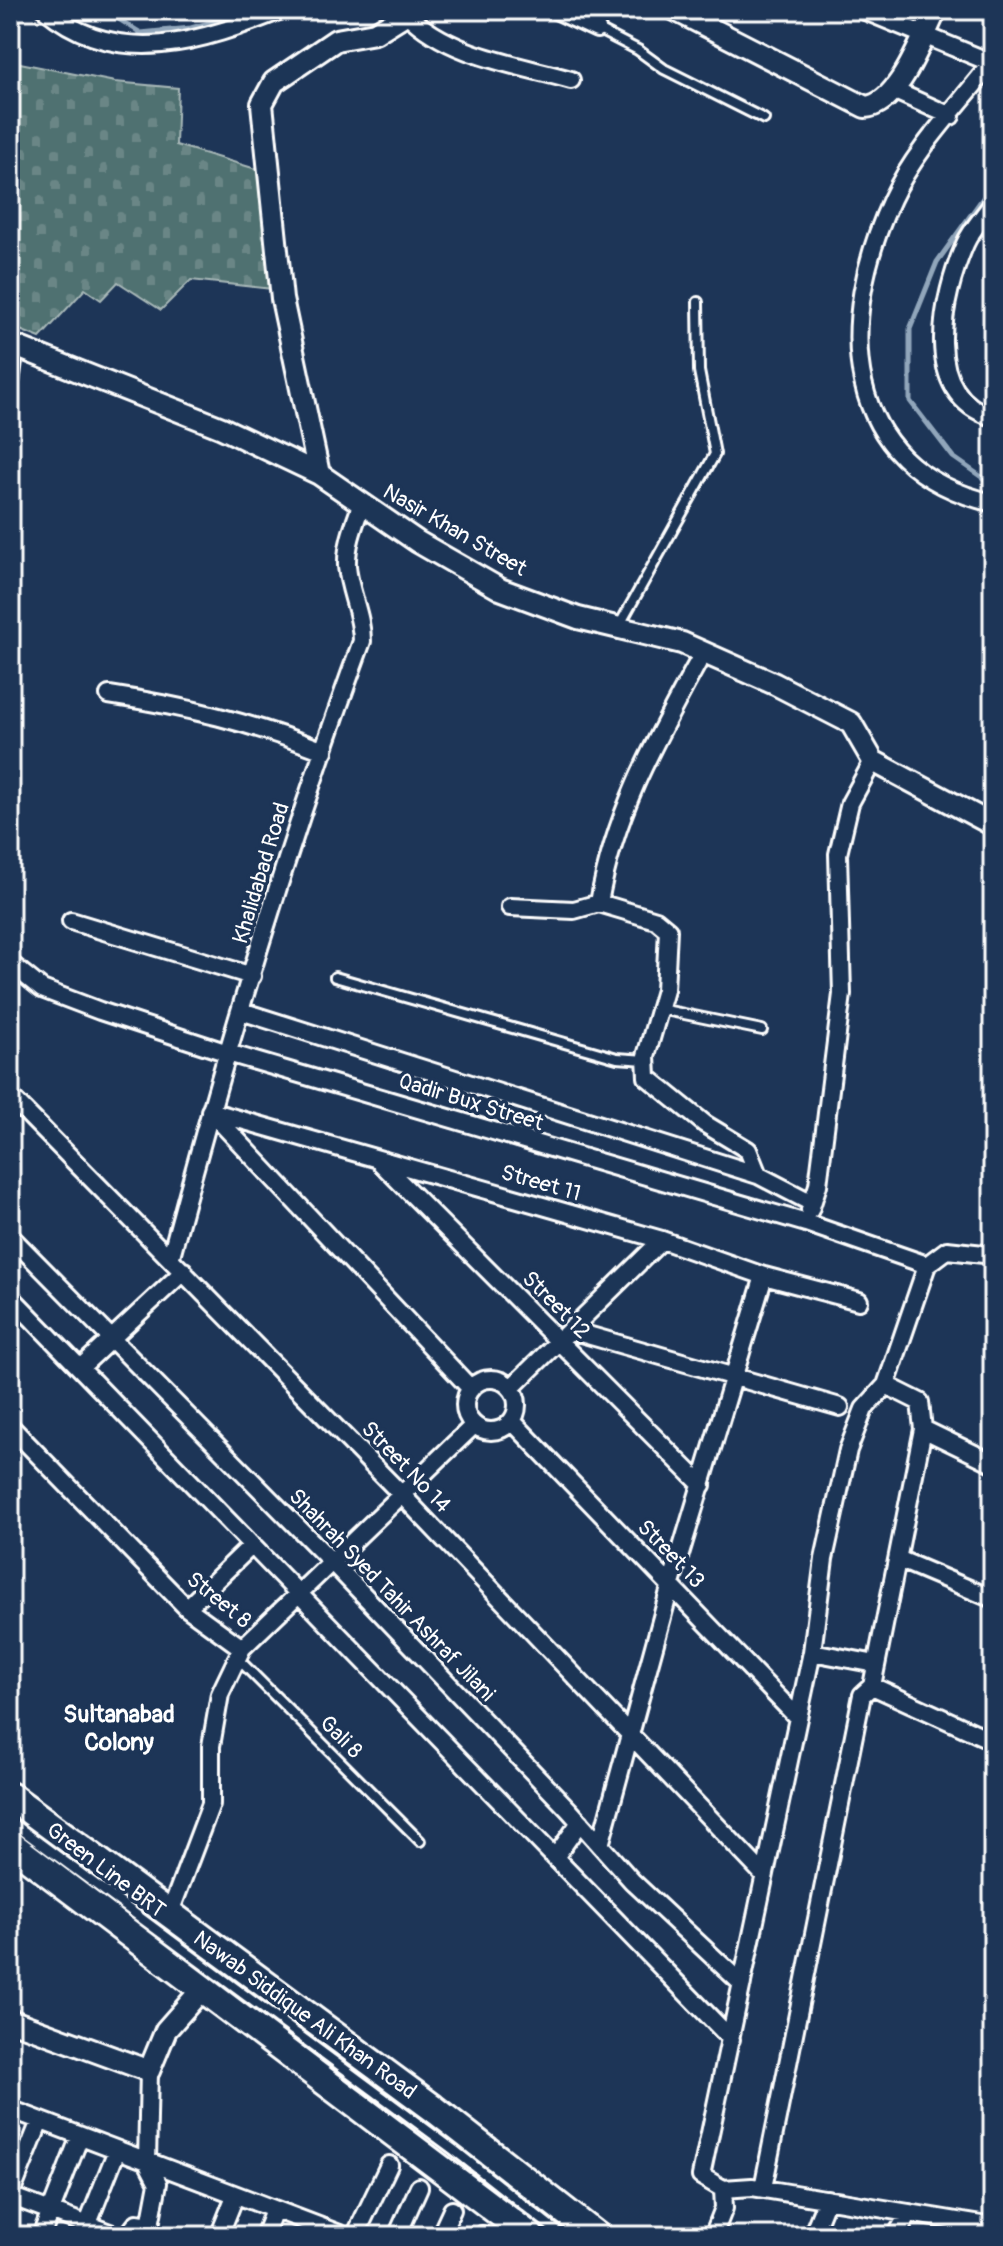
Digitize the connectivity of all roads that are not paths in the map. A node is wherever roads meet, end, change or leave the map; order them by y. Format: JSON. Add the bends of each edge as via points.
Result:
{"nodes":[{"id":1,"x":46,"y":10,"type":"edge"},
{"id":2,"x":281,"y":10,"type":"edge"},
{"id":3,"x":556,"y":10,"type":"edge"},
{"id":4,"x":675,"y":10,"type":"edge"},
{"id":5,"x":863,"y":10,"type":"edge"},
{"id":6,"x":936,"y":10,"type":"edge"},
{"id":7,"x":409,"y":12,"type":"edge"},
{"id":8,"x":597,"y":29,"type":"joint"},
{"id":9,"x":923,"y":36,"type":"junction"},
{"id":10,"x":992,"y":62,"type":"edge"},
{"id":11,"x":571,"y":80,"type":"dead end"},
{"id":12,"x":895,"y":91,"type":"junction"},
{"id":13,"x":951,"y":116,"type":"junction"},
{"id":14,"x":764,"y":119,"type":"dead end"},
{"id":15,"x":993,"y":203,"type":"edge"},
{"id":16,"x":698,"y":302,"type":"dead end"},
{"id":17,"x":13,"y":345,"type":"edge"},
{"id":18,"x":10,"y":383,"type":"edge"},
{"id":19,"x":993,"y":417,"type":"edge"},
{"id":20,"x":319,"y":474,"type":"junction"},
{"id":21,"x":362,"y":503,"type":"junction"},
{"id":22,"x":993,"y":503,"type":"edge"},
{"id":23,"x":618,"y":628,"type":"junction"},
{"id":24,"x":703,"y":653,"type":"junction"},
{"id":25,"x":109,"y":695,"type":"dead end"},
{"id":26,"x":324,"y":751,"type":"junction"},
{"id":27,"x":873,"y":761,"type":"junction"},
{"id":28,"x":993,"y":825,"type":"edge"},
{"id":29,"x":599,"y":903,"type":"junction"},
{"id":30,"x":510,"y":907,"type":"dead end"},
{"id":31,"x":71,"y":921,"type":"dead end"},
{"id":32,"x":10,"y":963,"type":"edge"},
{"id":33,"x":252,"y":976,"type":"junction"},
{"id":34,"x":335,"y":977,"type":"dead end"},
{"id":35,"x":659,"y":1008,"type":"junction"},
{"id":36,"x":241,"y":1011,"type":"junction"},
{"id":37,"x":762,"y":1030,"type":"dead end"},
{"id":38,"x":228,"y":1053,"type":"junction"},
{"id":39,"x":647,"y":1060,"type":"junction"},
{"id":40,"x":10,"y":1096,"type":"edge"},
{"id":41,"x":210,"y":1111,"type":"junction"},
{"id":42,"x":377,"y":1159,"type":"junction"},
{"id":43,"x":758,"y":1175,"type":"junction"},
{"id":44,"x":812,"y":1203,"type":"junction"},
{"id":45,"x":806,"y":1223,"type":"junction"},
{"id":46,"x":10,"y":1236,"type":"edge"},
{"id":47,"x":662,"y":1240,"type":"junction"},
{"id":48,"x":993,"y":1255,"type":"edge"},
{"id":49,"x":171,"y":1256,"type":"junction"},
{"id":50,"x":927,"y":1265,"type":"junction"},
{"id":51,"x":184,"y":1271,"type":"junction"},
{"id":52,"x":764,"y":1276,"type":"junction"},
{"id":53,"x":10,"y":1296,"type":"edge"},
{"id":54,"x":859,"y":1301,"type":"dead end"},
{"id":55,"x":565,"y":1335,"type":"junction"},
{"id":56,"x":111,"y":1340,"type":"junction"},
{"id":57,"x":80,"y":1368,"type":"junction"},
{"id":58,"x":734,"y":1377,"type":"junction"},
{"id":59,"x":886,"y":1385,"type":"junction"},
{"id":60,"x":511,"y":1388,"type":"junction"},
{"id":61,"x":471,"y":1389,"type":"junction"},
{"id":62,"x":840,"y":1407,"type":"dead end"},
{"id":63,"x":512,"y":1421,"type":"junction"},
{"id":64,"x":474,"y":1425,"type":"junction"},
{"id":65,"x":10,"y":1426,"type":"edge"},
{"id":66,"x":923,"y":1429,"type":"junction"},
{"id":67,"x":993,"y":1463,"type":"edge"},
{"id":68,"x":702,"y":1485,"type":"junction"},
{"id":69,"x":402,"y":1495,"type":"junction"},
{"id":70,"x":251,"y":1546,"type":"junction"},
{"id":71,"x":898,"y":1559,"type":"junction"},
{"id":72,"x":333,"y":1563,"type":"junction"},
{"id":73,"x":671,"y":1584,"type":"junction"},
{"id":74,"x":299,"y":1592,"type":"junction"},
{"id":75,"x":993,"y":1599,"type":"edge"},
{"id":76,"x":187,"y":1608,"type":"junction"},
{"id":77,"x":812,"y":1652,"type":"junction"},
{"id":78,"x":240,"y":1653,"type":"junction"},
{"id":79,"x":876,"y":1664,"type":"junction"},
{"id":80,"x":872,"y":1686,"type":"junction"},
{"id":81,"x":798,"y":1718,"type":"junction"},
{"id":82,"x":629,"y":1730,"type":"junction"},
{"id":83,"x":993,"y":1741,"type":"edge"},
{"id":84,"x":10,"y":1796,"type":"edge"},
{"id":85,"x":10,"y":1821,"type":"edge"},
{"id":86,"x":580,"y":1822,"type":"junction"},
{"id":87,"x":420,"y":1841,"type":"dead end"},
{"id":88,"x":10,"y":1844,"type":"edge"},
{"id":89,"x":600,"y":1845,"type":"junction"},
{"id":90,"x":556,"y":1856,"type":"junction"},
{"id":91,"x":764,"y":1875,"type":"junction"},
{"id":92,"x":169,"y":1915,"type":"junction"},
{"id":93,"x":742,"y":1984,"type":"junction"},
{"id":94,"x":203,"y":1988,"type":"junction"},
{"id":95,"x":10,"y":2020,"type":"edge"},
{"id":96,"x":731,"y":2039,"type":"junction"},
{"id":97,"x":149,"y":2071,"type":"junction"},
{"id":98,"x":10,"y":2109,"type":"edge"},
{"id":99,"x":40,"y":2121,"type":"junction"},
{"id":100,"x":80,"y":2136,"type":"junction"},
{"id":101,"x":117,"y":2150,"type":"junction"},
{"id":102,"x":147,"y":2162,"type":"junction"},
{"id":103,"x":389,"y":2165,"type":"dead end"},
{"id":104,"x":419,"y":2187,"type":"dead end"},
{"id":105,"x":763,"y":2188,"type":"junction"},
{"id":106,"x":723,"y":2189,"type":"junction"},
{"id":107,"x":10,"y":2196,"type":"edge"},
{"id":108,"x":235,"y":2196,"type":"junction"},
{"id":109,"x":827,"y":2199,"type":"junction"},
{"id":110,"x":274,"y":2210,"type":"junction"},
{"id":111,"x":452,"y":2210,"type":"dead end"},
{"id":112,"x":51,"y":2211,"type":"junction"},
{"id":113,"x":909,"y":2213,"type":"junction"},
{"id":114,"x":993,"y":2227,"type":"edge"},
{"id":115,"x":85,"y":2230,"type":"edge"},
{"id":116,"x":149,"y":2230,"type":"edge"},
{"id":117,"x":310,"y":2230,"type":"edge"},
{"id":118,"x":41,"y":2236,"type":"edge"},
{"id":119,"x":118,"y":2236,"type":"edge"},
{"id":120,"x":127,"y":2236,"type":"edge"},
{"id":121,"x":219,"y":2236,"type":"edge"},
{"id":122,"x":264,"y":2236,"type":"edge"},
{"id":123,"x":345,"y":2236,"type":"edge"},
{"id":124,"x":355,"y":2236,"type":"edge"},
{"id":125,"x":397,"y":2236,"type":"edge"},
{"id":126,"x":440,"y":2236,"type":"edge"},
{"id":127,"x":530,"y":2236,"type":"edge"},
{"id":128,"x":563,"y":2236,"type":"edge"},
{"id":129,"x":597,"y":2236,"type":"edge"},
{"id":130,"x":713,"y":2236,"type":"edge"},
{"id":131,"x":812,"y":2236,"type":"edge"},
{"id":132,"x":896,"y":2236,"type":"edge"}],
"edges":[{"from":1,"to":2,"type":"street","via":[[76,30],[137,46],[181,44]]},
{"from":3,"to":8,"type":"street"},
{"from":4,"to":12,"type":"street","via":[[865,107],[877,106]]},
{"from":5,"to":9,"type":"street"},
{"from":6,"to":9,"type":"street"},
{"from":7,"to":11,"type":"street","via":[[427,34],[454,46]]},
{"from":7,"to":20,"type":"street","via":[[375,33],[336,40],[274,82],[262,104],[282,299]]},
{"from":8,"to":14,"type":"lane"},
{"from":9,"to":10,"type":"street"},
{"from":9,"to":12,"type":"street"},
{"from":10,"to":13,"type":"street"},
{"from":12,"to":13,"type":"street"},
{"from":13,"to":22,"type":"street","via":[[893,197],[871,250],[857,311],[856,348],[870,407],[890,446],[916,469],[952,489]]},
{"from":15,"to":19,"type":"street","via":[[966,241],[950,283],[943,341],[954,390],[965,405]]},
{"from":16,"to":23,"type":"lane","via":[[699,371],[715,454]]},
{"from":17,"to":18,"type":"street"},
{"from":17,"to":20,"type":"street","name":"Nasir Khan Street","via":[[222,428]]},
{"from":20,"to":21,"type":"street","name":"Nasir Khan Street"},
{"from":21,"to":23,"type":"street","name":"Nasir Khan Street","via":[[500,589]]},
{"from":21,"to":26,"type":"street","name":"Khalidabad Road","via":[[349,539],[347,567],[362,619],[362,641]]},
{"from":23,"to":24,"type":"street","name":"Nasir Khan Street"},
{"from":24,"to":27,"type":"street","name":"Nasir Khan Street","via":[[851,723]]},
{"from":24,"to":29,"type":"street","via":[[636,778],[608,852]]},
{"from":25,"to":26,"type":"street","via":[[252,723]]},
{"from":26,"to":33,"type":"street","name":"Khalidabad Road"},
{"from":27,"to":28,"type":"street"},
{"from":27,"to":44,"type":"street","via":[[850,803],[838,854],[842,994]]},
{"from":29,"to":30,"type":"street","via":[[574,910]]},
{"from":29,"to":35,"type":"street","via":[[656,920],[668,930]]},
{"from":31,"to":33,"type":"street"},
{"from":32,"to":38,"type":"street","name":"Qadir Bux Street","via":[[42,989]]},
{"from":33,"to":36,"type":"street","name":"Khalidabad Road"},
{"from":34,"to":39,"type":"lane","via":[[617,1058]]},
{"from":35,"to":37,"type":"lane"},
{"from":35,"to":39,"type":"street"},
{"from":36,"to":38,"type":"street","name":"Khalidabad Road"},
{"from":36,"to":43,"type":"street"},
{"from":38,"to":41,"type":"street","name":"Khalidabad Road"},
{"from":38,"to":45,"type":"street","name":"Qadir Bux Street"},
{"from":39,"to":43,"type":"street","via":[[647,1077],[705,1124],[748,1150]]},
{"from":40,"to":49,"type":"street","name":"Street No 14"},
{"from":41,"to":42,"type":"street","name":"Street 11"},
{"from":41,"to":49,"type":"street","name":"Khalidabad Road"},
{"from":41,"to":61,"type":"street"},
{"from":42,"to":47,"type":"street","name":"Street 11"},
{"from":42,"to":55,"type":"street","name":"Street 12"},
{"from":43,"to":44,"type":"street"},
{"from":44,"to":45,"type":"street"},
{"from":45,"to":50,"type":"street","name":"Qadir Bux Street"},
{"from":46,"to":56,"type":"street","name":"Shahrah Syed Tahir Ashraf Jilani"},
{"from":47,"to":52,"type":"street","name":"Street 11"},
{"from":47,"to":55,"type":"street"},
{"from":48,"to":50,"type":"street","via":[[947,1250]]},
{"from":49,"to":51,"type":"street","name":"Street No 14"},
{"from":50,"to":59,"type":"street"},
{"from":51,"to":56,"type":"street"},
{"from":51,"to":69,"type":"street","name":"Street No 14"},
{"from":52,"to":54,"type":"street","name":"Street 11"},
{"from":52,"to":58,"type":"street"},
{"from":53,"to":57,"type":"street"},
{"from":55,"to":58,"type":"street"},
{"from":55,"to":60,"type":"street"},
{"from":55,"to":68,"type":"street","name":"Street 12"},
{"from":56,"to":57,"type":"street"},
{"from":56,"to":72,"type":"street","name":"Shahrah Syed Tahir Ashraf Jilani"},
{"from":57,"to":70,"type":"street"},
{"from":58,"to":62,"type":"street"},
{"from":58,"to":68,"type":"street"},
{"from":59,"to":66,"type":"street","via":[[920,1402]]},
{"from":59,"to":77,"type":"street","via":[[864,1409],[848,1450],[824,1559]]},
{"from":60,"to":61,"type":"street","via":[[485,1380]]},
{"from":60,"to":63,"type":"street","via":[[517,1401]]},
{"from":61,"to":64,"type":"street","via":[[465,1409]]},
{"from":63,"to":64,"type":"street","via":[[493,1431]]},
{"from":63,"to":73,"type":"street","name":"Street 13"},
{"from":64,"to":69,"type":"street","name":"Street 8"},
{"from":65,"to":76,"type":"street","name":"Street 8"},
{"from":66,"to":67,"type":"street"},
{"from":66,"to":71,"type":"street"},
{"from":68,"to":73,"type":"street"},
{"from":69,"to":72,"type":"street","name":"Street 8"},
{"from":69,"to":82,"type":"street","name":"Street No 14"},
{"from":70,"to":74,"type":"street"},
{"from":70,"to":76,"type":"street"},
{"from":71,"to":75,"type":"street"},
{"from":71,"to":79,"type":"street"},
{"from":72,"to":74,"type":"street","name":"Street 8"},
{"from":72,"to":86,"type":"street","name":"Shahrah Syed Tahir Ashraf Jilani"},
{"from":73,"to":81,"type":"street","name":"Street 13"},
{"from":73,"to":82,"type":"street"},
{"from":74,"to":78,"type":"street","name":"Street 8"},
{"from":74,"to":90,"type":"street"},
{"from":76,"to":78,"type":"street","name":"Street 8"},
{"from":77,"to":79,"type":"street"},
{"from":77,"to":81,"type":"street"},
{"from":78,"to":87,"type":"lane","name":"Gali 8"},
{"from":78,"to":92,"type":"street","via":[[220,1694],[211,1746],[211,1804]]},
{"from":79,"to":80,"type":"street"},
{"from":80,"to":83,"type":"street"},
{"from":80,"to":105,"type":"street","via":[[862,1695]]},
{"from":81,"to":91,"type":"street"},
{"from":82,"to":89,"type":"street"},
{"from":82,"to":91,"type":"street","name":"Street No 14"},
{"from":84,"to":92,"type":"main road","name":"Nawab Siddique Ali Khan Road"},
{"from":85,"to":128,"type":"lane","name":"Green Line BRT"},
{"from":86,"to":89,"type":"street","name":"Shahrah Syed Tahir Ashraf Jilani"},
{"from":86,"to":90,"type":"street"},
{"from":88,"to":94,"type":"main road","name":"Nawab Siddique Ali Khan Road"},
{"from":89,"to":93,"type":"street","name":"Shahrah Syed Tahir Ashraf Jilani"},
{"from":90,"to":96,"type":"street"},
{"from":91,"to":93,"type":"street"},
{"from":92,"to":129,"type":"main road","name":"Nawab Siddique Ali Khan Road"},
{"from":93,"to":96,"type":"street"},
{"from":94,"to":97,"type":"street","via":[[166,2030]]},
{"from":94,"to":127,"type":"main road","name":"Nawab Siddique Ali Khan Road"},
{"from":95,"to":97,"type":"street"},
{"from":96,"to":106,"type":"street","via":[[701,2176]]},
{"from":97,"to":102,"type":"street"},
{"from":98,"to":99,"type":"street"},
{"from":99,"to":100,"type":"street"},
{"from":99,"to":107,"type":"street"},
{"from":100,"to":101,"type":"street"},
{"from":100,"to":112,"type":"street"},
{"from":101,"to":102,"type":"street"},
{"from":101,"to":115,"type":"street"},
{"from":102,"to":108,"type":"street"},
{"from":102,"to":116,"type":"street","via":[[158,2183]]},
{"from":103,"to":124,"type":"street"},
{"from":104,"to":125,"type":"street"},
{"from":105,"to":106,"type":"street"},
{"from":105,"to":109,"type":"street"},
{"from":106,"to":130,"type":"street","via":[[724,2208]]},
{"from":107,"to":112,"type":"street"},
{"from":108,"to":110,"type":"street"},
{"from":108,"to":121,"type":"street"},
{"from":109,"to":113,"type":"street"},
{"from":109,"to":131,"type":"street"},
{"from":110,"to":117,"type":"street"},
{"from":110,"to":122,"type":"street"},
{"from":111,"to":126,"type":"street"},
{"from":112,"to":115,"type":"street"},
{"from":112,"to":118,"type":"street"},
{"from":113,"to":114,"type":"street"},
{"from":113,"to":132,"type":"street"},
{"from":115,"to":119,"type":"street"},
{"from":116,"to":120,"type":"street","via":[[137,2223]]},
{"from":117,"to":123,"type":"street"}]}
